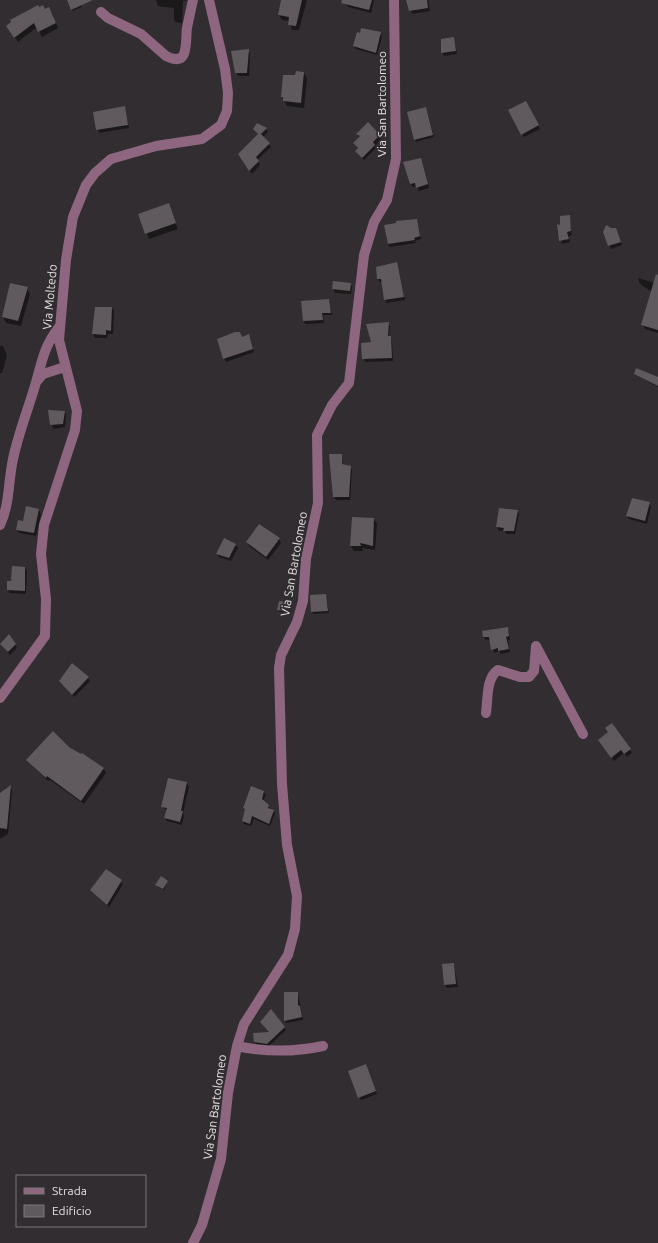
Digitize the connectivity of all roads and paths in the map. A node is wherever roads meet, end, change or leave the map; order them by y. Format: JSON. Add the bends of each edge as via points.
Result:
{"nodes":[{"id":1,"x":193,"y":0,"type":"edge"},
{"id":2,"x":209,"y":0,"type":"edge"},
{"id":3,"x":394,"y":0,"type":"edge"},
{"id":4,"x":101,"y":12,"type":"dead end"},
{"id":5,"x":59,"y":327,"type":"junction"},
{"id":6,"x":65,"y":367,"type":"junction"},
{"id":7,"x":37,"y":381,"type":"junction"},
{"id":8,"x":0,"y":525,"type":"edge"},
{"id":9,"x":0,"y":698,"type":"edge"},
{"id":10,"x":486,"y":713,"type":"dead end"},
{"id":11,"x":583,"y":734,"type":"dead end"},
{"id":12,"x":237,"y":1046,"type":"junction"},
{"id":13,"x":323,"y":1046,"type":"dead end"},
{"id":14,"x":194,"y":1243,"type":"edge"}],
"edges":[{"from":1,"to":4,"type":"street","via":[[187,28],[187,48],[179,58],[166,56],[141,34]]},
{"from":2,"to":5,"type":"street","name":"Via Moltedo","via":[[228,93],[227,111],[221,125],[202,139],[156,146],[111,159],[95,173],[86,185],[73,217]]},
{"from":3,"to":12,"type":"street","name":"Via San Bartolomeo","via":[[396,159],[387,200],[374,222],[364,255],[348,383],[332,405],[317,435],[318,503],[306,559],[303,601],[297,622],[281,655],[279,668],[282,784],[287,845],[297,896],[295,928],[288,955],[244,1024]]},
{"from":5,"to":6,"type":"street","name":"Via Moltedo"},
{"from":5,"to":7,"type":"street","via":[[45,348]]},
{"from":6,"to":7,"type":"street","via":[[43,374]]},
{"from":6,"to":9,"type":"street","name":"Via Moltedo","via":[[77,410],[75,430],[44,525],[41,554],[46,599],[45,636]]},
{"from":7,"to":8,"type":"street","via":[[13,459],[6,512]]},
{"from":10,"to":11,"type":"street","via":[[490,679],[493,674],[498,670],[529,677],[534,671],[536,646]]},
{"from":12,"to":13,"type":"street","via":[[277,1051]]},
{"from":12,"to":14,"type":"street","name":"Via San Bartolomeo","via":[[228,1093],[221,1159]]}]}
